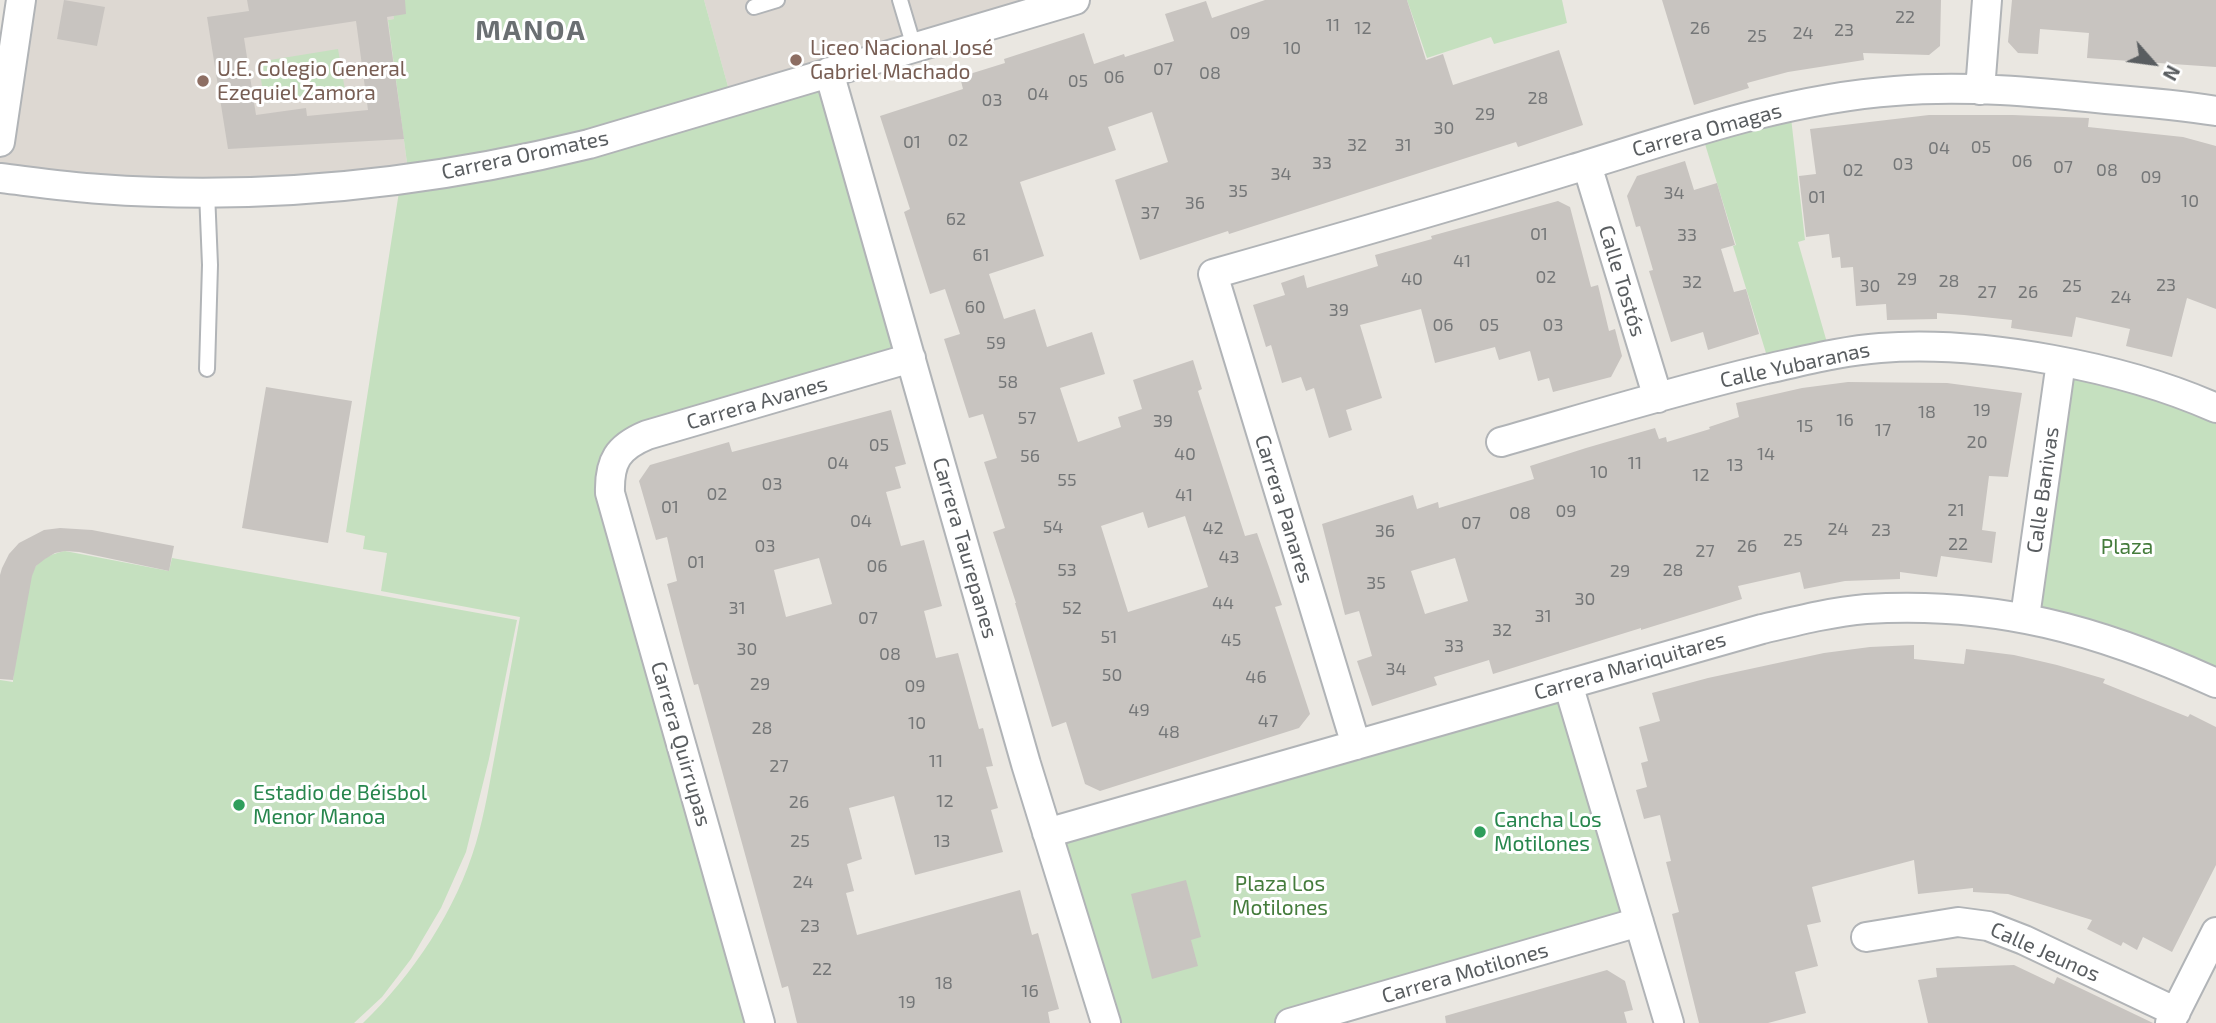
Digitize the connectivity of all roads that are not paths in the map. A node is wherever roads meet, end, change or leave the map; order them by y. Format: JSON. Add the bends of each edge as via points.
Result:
{"nodes":[{"id":1,"x":21,"y":0,"type":"edge"},
{"id":2,"x":776,"y":0,"type":"edge"},
{"id":3,"x":900,"y":0,"type":"edge"},
{"id":4,"x":1075,"y":0,"type":"edge"},
{"id":5,"x":1987,"y":0,"type":"edge"},
{"id":6,"x":754,"y":7,"type":"dead end"},
{"id":7,"x":914,"y":47,"type":"junction"},
{"id":8,"x":829,"y":72,"type":"junction"},
{"id":9,"x":1980,"y":90,"type":"junction"},
{"id":10,"x":2216,"y":111,"type":"edge"},
{"id":11,"x":0,"y":142,"type":"edge"},
{"id":12,"x":1587,"y":165,"type":"junction"},
{"id":13,"x":0,"y":178,"type":"edge"},
{"id":14,"x":207,"y":192,"type":"junction"},
{"id":15,"x":1213,"y":274,"type":"joint"},
{"id":16,"x":911,"y":358,"type":"junction"},
{"id":17,"x":2061,"y":362,"type":"junction"},
{"id":18,"x":207,"y":369,"type":"dead end"},
{"id":19,"x":1658,"y":398,"type":"junction"},
{"id":20,"x":2216,"y":408,"type":"edge"},
{"id":21,"x":1501,"y":442,"type":"dead end"},
{"id":22,"x":612,"y":464,"type":"joint"},
{"id":23,"x":2025,"y":617,"type":"junction"},
{"id":24,"x":2216,"y":683,"type":"edge"},
{"id":25,"x":1568,"y":684,"type":"junction"},
{"id":26,"x":1356,"y":745,"type":"junction"},
{"id":27,"x":1048,"y":833,"type":"junction"},
{"id":28,"x":1639,"y":922,"type":"junction"},
{"id":29,"x":2216,"y":932,"type":"edge"},
{"id":30,"x":1866,"y":937,"type":"dead end"},
{"id":31,"x":2173,"y":1017,"type":"edge"},
{"id":32,"x":1329,"y":1018,"type":"edge"},
{"id":33,"x":760,"y":1023,"type":"edge"},
{"id":34,"x":1106,"y":1023,"type":"edge"},
{"id":35,"x":1290,"y":1023,"type":"edge"},
{"id":36,"x":1669,"y":1023,"type":"edge"}],
"edges":[{"from":1,"to":11,"type":"street"},
{"from":2,"to":6,"type":"lane"},
{"from":3,"to":7,"type":"lane"},
{"from":4,"to":7,"type":"street","name":"Carrera Oromates"},
{"from":5,"to":9,"type":"street"},
{"from":7,"to":8,"type":"street","name":"Carrera Oromates"},
{"from":8,"to":14,"type":"street","name":"Carrera Oromates","via":[[538,157],[360,184]]},
{"from":8,"to":16,"type":"street","name":"Carrera Taurepanes"},
{"from":9,"to":10,"type":"street","name":"Carrera Omagas"},
{"from":9,"to":12,"type":"street","name":"Carrera Omagas","via":[[1895,91],[1772,110]]},
{"from":12,"to":15,"type":"street","name":"Carrera Omagas"},
{"from":12,"to":19,"type":"street","name":"Calle Tostós"},
{"from":13,"to":14,"type":"street","name":"Carrera Oromates","via":[[101,190]]},
{"from":14,"to":18,"type":"lane"},
{"from":15,"to":26,"type":"street","name":"Carrera Panares"},
{"from":16,"to":22,"type":"street","name":"Carrera Avanes","via":[[647,435],[632,441]]},
{"from":16,"to":27,"type":"street","name":"Carrera Taurepanes"},
{"from":17,"to":19,"type":"street","name":"Calle Yubaranas","via":[[1972,349],[1880,348],[1834,354]]},
{"from":17,"to":20,"type":"street","name":"Calle Yubaranas","via":[[2143,382]]},
{"from":17,"to":23,"type":"street","name":"Calle Banivas"},
{"from":19,"to":21,"type":"street","name":"Calle Yubaranas"},
{"from":22,"to":33,"type":"street","name":"Carrera Quirrupas","via":[[610,493]]},
{"from":23,"to":24,"type":"street","name":"Carrera Mariquitares","via":[[2142,652]]},
{"from":23,"to":25,"type":"street","name":"Carrera Mariquitares","via":[[1906,608],[1821,616]]},
{"from":25,"to":26,"type":"street","name":"Carrera Mariquitares"},
{"from":25,"to":28,"type":"street"},
{"from":26,"to":27,"type":"street","name":"Carrera Mariquitares"},
{"from":27,"to":34,"type":"street","name":"Carrera Taurepanes"},
{"from":28,"to":32,"type":"street","name":"Carrera Motilones"},
{"from":28,"to":36,"type":"street"},
{"from":29,"to":31,"type":"street"},
{"from":30,"to":31,"type":"street","name":"Calle Jeunos","via":[[1958,922],[1988,926]]},
{"from":32,"to":35,"type":"street","name":"Carrera Motilones"}]}
